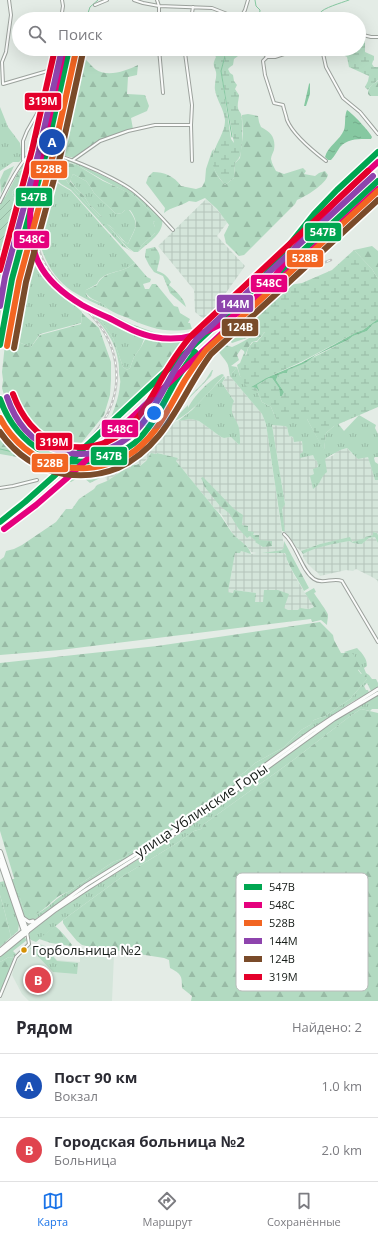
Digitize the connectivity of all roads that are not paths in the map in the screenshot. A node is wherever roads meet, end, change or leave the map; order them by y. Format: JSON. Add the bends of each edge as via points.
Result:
{"nodes":[{"id":1,"x":9,"y":0,"type":"edge"},
{"id":2,"x":62,"y":0,"type":"edge"},
{"id":3,"x":107,"y":0,"type":"edge"},
{"id":4,"x":134,"y":0,"type":"edge"},
{"id":5,"x":157,"y":0,"type":"edge"},
{"id":6,"x":248,"y":0,"type":"edge"},
{"id":7,"x":95,"y":6,"type":"dead end"},
{"id":8,"x":159,"y":6,"type":"junction"},
{"id":9,"x":193,"y":8,"type":"junction"},
{"id":10,"x":62,"y":12,"type":"edge"},
{"id":11,"x":159,"y":12,"type":"edge"},
{"id":12,"x":192,"y":12,"type":"edge"},
{"id":13,"x":222,"y":12,"type":"edge"},
{"id":14,"x":244,"y":12,"type":"edge"},
{"id":15,"x":366,"y":36,"type":"edge"},
{"id":16,"x":378,"y":37,"type":"edge"},
{"id":17,"x":54,"y":56,"type":"edge"},
{"id":18,"x":159,"y":56,"type":"edge"},
{"id":19,"x":185,"y":56,"type":"edge"},
{"id":20,"x":278,"y":56,"type":"edge"},
{"id":21,"x":324,"y":56,"type":"edge"},
{"id":22,"x":267,"y":57,"type":"joint"},
{"id":23,"x":51,"y":70,"type":"junction"},
{"id":24,"x":163,"y":93,"type":"dead end"},
{"id":25,"x":191,"y":125,"type":"junction"},
{"id":26,"x":378,"y":134,"type":"edge"},
{"id":27,"x":23,"y":160,"type":"junction"},
{"id":28,"x":74,"y":160,"type":"junction"},
{"id":29,"x":192,"y":160,"type":"dead end"},
{"id":30,"x":326,"y":161,"type":"dead end"},
{"id":31,"x":0,"y":202,"type":"edge"},
{"id":32,"x":173,"y":230,"type":"dead end"},
{"id":33,"x":37,"y":480,"type":"dead end"},
{"id":34,"x":0,"y":488,"type":"edge"},
{"id":35,"x":284,"y":534,"type":"dead end"},
{"id":36,"x":378,"y":642,"type":"edge"},
{"id":37,"x":378,"y":689,"type":"edge"},
{"id":38,"x":378,"y":693,"type":"edge"},
{"id":39,"x":0,"y":852,"type":"edge"},
{"id":40,"x":0,"y":862,"type":"edge"},
{"id":41,"x":21,"y":917,"type":"junction"},
{"id":42,"x":39,"y":920,"type":"junction"},
{"id":43,"x":26,"y":932,"type":"junction"},
{"id":44,"x":12,"y":940,"type":"junction"},
{"id":45,"x":0,"y":951,"type":"edge"},
{"id":46,"x":0,"y":954,"type":"edge"},
{"id":47,"x":0,"y":996,"type":"edge"}],
"edges":[{"from":1,"to":23,"type":"street","via":[[11,15],[6,52],[2,62],[3,84]]},
{"from":2,"to":10,"type":"street"},
{"from":3,"to":7,"type":"street"},
{"from":4,"to":8,"type":"street"},
{"from":5,"to":8,"type":"street"},
{"from":6,"to":14,"type":"street"},
{"from":8,"to":9,"type":"street"},
{"from":8,"to":11,"type":"street"},
{"from":9,"to":12,"type":"street"},
{"from":9,"to":13,"type":"street","via":[[212,8]]},
{"from":15,"to":16,"type":"street"},
{"from":17,"to":23,"type":"street"},
{"from":18,"to":24,"type":"street"},
{"from":19,"to":25,"type":"street","via":[[192,105]]},
{"from":20,"to":22,"type":"street"},
{"from":21,"to":26,"type":"street","via":[[326,67],[343,98],[360,112]]},
{"from":22,"to":30,"type":"street","via":[[263,61],[265,75],[274,103],[283,105],[294,131]]},
{"from":23,"to":27,"type":"street","via":[[45,100],[23,141]]},
{"from":25,"to":28,"type":"street","via":[[155,125],[128,131],[100,141]]},
{"from":25,"to":29,"type":"street"},
{"from":27,"to":28,"type":"street","via":[[32,153],[40,152]]},
{"from":27,"to":31,"type":"street"},
{"from":28,"to":32,"type":"street","via":[[133,191]]},
{"from":33,"to":34,"type":"street"},
{"from":35,"to":36,"type":"street","via":[[310,576],[323,582],[334,579],[342,581]]},
{"from":37,"to":42,"type":"main road","name":"улица Ублинские Горы","via":[[312,731],[186,823],[86,886]]},
{"from":38,"to":42,"type":"main road","name":"улица Ублинские Горы","via":[[334,719],[188,825]]},
{"from":39,"to":41,"type":"main road"},
{"from":40,"to":41,"type":"main road"},
{"from":41,"to":42,"type":"main road","via":[[29,922]]},
{"from":41,"to":43,"type":"main road"},
{"from":41,"to":44,"type":"main road","via":[[19,933]]},
{"from":42,"to":43,"type":"main road","name":"улица Ублинские Горы"},
{"from":43,"to":44,"type":"main road","name":"улица Ублинские Горы"},
{"from":43,"to":46,"type":"main road","name":"улица Ублинские Горы"},
{"from":43,"to":47,"type":"street","via":[[28,945],[18,954]]},
{"from":44,"to":45,"type":"main road","name":"улица Ублинские Горы"}]}
